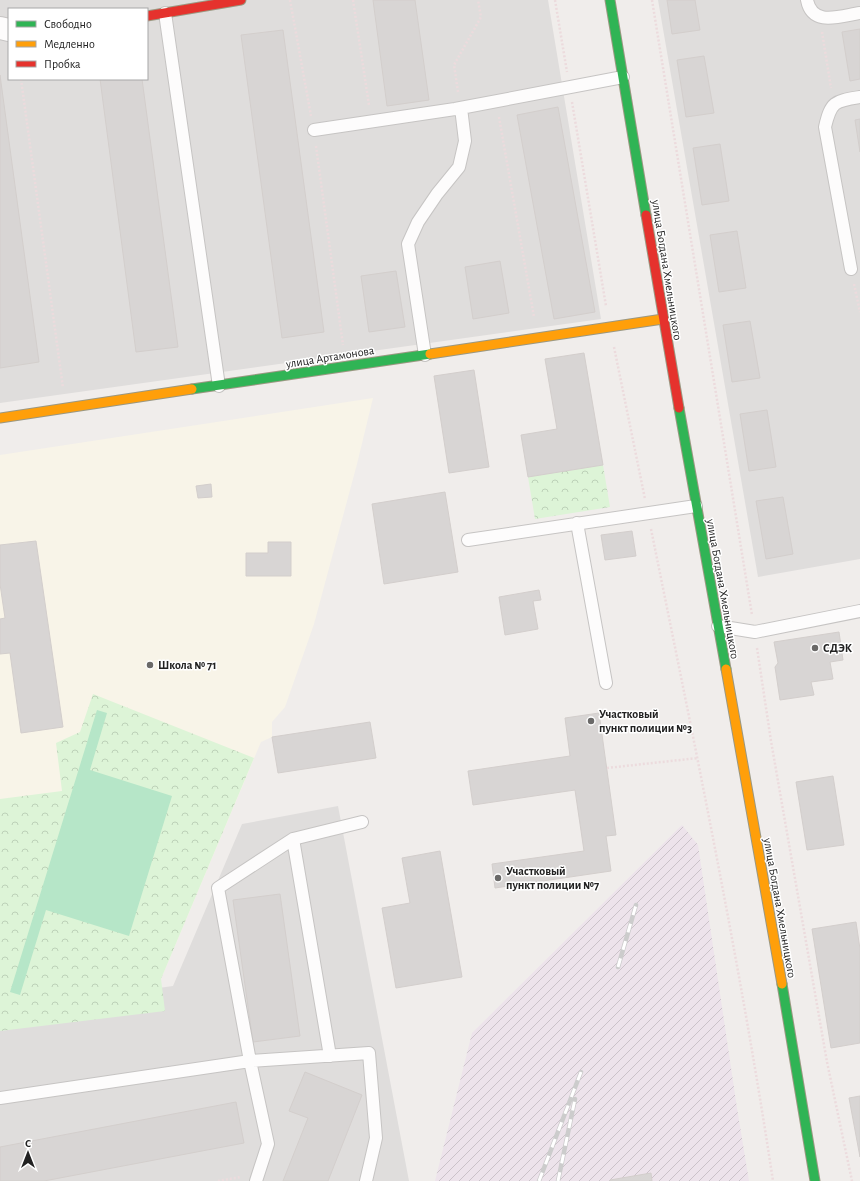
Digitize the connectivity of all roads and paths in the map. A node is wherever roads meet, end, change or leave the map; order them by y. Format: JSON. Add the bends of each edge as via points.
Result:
{"nodes":[{"id":1,"x":241,"y":0,"type":"edge"},
{"id":2,"x":290,"y":0,"type":"edge"},
{"id":3,"x":353,"y":0,"type":"edge"},
{"id":4,"x":478,"y":0,"type":"edge"},
{"id":5,"x":555,"y":0,"type":"edge"},
{"id":6,"x":610,"y":0,"type":"edge"},
{"id":7,"x":652,"y":0,"type":"edge"},
{"id":8,"x":807,"y":0,"type":"edge"},
{"id":9,"x":165,"y":13,"type":"junction"},
{"id":10,"x":860,"y":13,"type":"edge"},
{"id":11,"x":148,"y":16,"type":"edge"},
{"id":12,"x":820,"y":18,"type":"junction"},
{"id":13,"x":623,"y":77,"type":"junction"},
{"id":14,"x":21,"y":80,"type":"edge"},
{"id":15,"x":570,"y":87,"type":"junction"},
{"id":16,"x":860,"y":97,"type":"edge"},
{"id":17,"x":496,"y":101,"type":"junction"},
{"id":18,"x":833,"y":105,"type":"junction"},
{"id":19,"x":461,"y":108,"type":"junction"},
{"id":20,"x":371,"y":122,"type":"junction"},
{"id":21,"x":314,"y":130,"type":"junction"},
{"id":22,"x":851,"y":269,"type":"joint"},
{"id":23,"x":860,"y":312,"type":"edge"},
{"id":24,"x":663,"y":319,"type":"junction"},
{"id":25,"x":610,"y":327,"type":"junction"},
{"id":26,"x":538,"y":339,"type":"junction"},
{"id":27,"x":425,"y":355,"type":"junction"},
{"id":28,"x":346,"y":366,"type":"junction"},
{"id":29,"x":219,"y":386,"type":"junction"},
{"id":30,"x":66,"y":409,"type":"junction"},
{"id":31,"x":0,"y":418,"type":"edge"},
{"id":32,"x":696,"y":506,"type":"junction"},
{"id":33,"x":647,"y":512,"type":"junction"},
{"id":34,"x":577,"y":523,"type":"junction"},
{"id":35,"x":468,"y":540,"type":"dead end"},
{"id":36,"x":860,"y":611,"type":"edge"},
{"id":37,"x":718,"y":626,"type":"junction"},
{"id":38,"x":755,"y":632,"type":"junction"},
{"id":39,"x":606,"y":683,"type":"dead end"},
{"id":40,"x":698,"y":758,"type":"junction"},
{"id":41,"x":607,"y":768,"type":"dead end"},
{"id":42,"x":362,"y":822,"type":"dead end"},
{"id":43,"x":293,"y":840,"type":"junction"},
{"id":44,"x":330,"y":1056,"type":"junction"},
{"id":45,"x":250,"y":1061,"type":"junction"},
{"id":46,"x":0,"y":1098,"type":"edge"},
{"id":47,"x":257,"y":1178,"type":"edge"},
{"id":48,"x":218,"y":1181,"type":"edge"},
{"id":49,"x":366,"y":1181,"type":"edge"},
{"id":50,"x":773,"y":1181,"type":"edge"},
{"id":51,"x":815,"y":1181,"type":"edge"},
{"id":52,"x":852,"y":1181,"type":"edge"}],
"edges":[{"from":1,"to":9,"type":"main road"},
{"from":2,"to":21,"type":"path"},
{"from":3,"to":20,"type":"path"},
{"from":4,"to":19,"type":"path","via":[[481,18],[454,65]]},
{"from":5,"to":15,"type":"path"},
{"from":6,"to":13,"type":"main road","name":"улица Богдана Хмельницкого"},
{"from":7,"to":38,"type":"path"},
{"from":8,"to":12,"type":"lane","via":[[812,14]]},
{"from":9,"to":11,"type":"main road"},
{"from":9,"to":29,"type":"lane"},
{"from":10,"to":12,"type":"lane"},
{"from":12,"to":18,"type":"path"},
{"from":13,"to":15,"type":"lane"},
{"from":13,"to":24,"type":"main road","name":"улица Богдана Хмельницкого"},
{"from":14,"to":30,"type":"path"},
{"from":15,"to":17,"type":"lane"},
{"from":15,"to":25,"type":"path"},
{"from":16,"to":18,"type":"lane","via":[[840,100]]},
{"from":17,"to":19,"type":"lane"},
{"from":17,"to":26,"type":"path"},
{"from":18,"to":22,"type":"lane","via":[[828,114],[826,127]]},
{"from":19,"to":20,"type":"lane"},
{"from":19,"to":27,"type":"lane","via":[[465,140],[459,167],[418,222],[408,244]]},
{"from":20,"to":21,"type":"lane"},
{"from":21,"to":28,"type":"path"},
{"from":22,"to":23,"type":"path"},
{"from":24,"to":25,"type":"main road","name":"улица Артамонова"},
{"from":24,"to":32,"type":"main road","name":"улица Богдана Хмельницкого"},
{"from":25,"to":26,"type":"main road","name":"улица Артамонова"},
{"from":25,"to":33,"type":"path"},
{"from":26,"to":27,"type":"main road","name":"улица Артамонова"},
{"from":27,"to":28,"type":"main road","name":"улица Артамонова"},
{"from":28,"to":29,"type":"main road","name":"улица Артамонова"},
{"from":29,"to":30,"type":"main road","name":"улица Артамонова"},
{"from":30,"to":31,"type":"main road","name":"улица Артамонова"},
{"from":32,"to":33,"type":"lane"},
{"from":32,"to":37,"type":"main road","name":"улица Богдана Хмельницкого"},
{"from":33,"to":34,"type":"lane"},
{"from":33,"to":40,"type":"path"},
{"from":34,"to":35,"type":"lane"},
{"from":34,"to":39,"type":"lane"},
{"from":36,"to":38,"type":"lane"},
{"from":37,"to":38,"type":"lane"},
{"from":37,"to":51,"type":"main road","name":"улица Богдана Хмельницкого"},
{"from":38,"to":52,"type":"path","via":[[771,741],[827,1062]]},
{"from":40,"to":41,"type":"path"},
{"from":40,"to":50,"type":"path","via":[[761,1099]]},
{"from":42,"to":43,"type":"lane"},
{"from":43,"to":44,"type":"lane"},
{"from":43,"to":45,"type":"lane","via":[[218,888]]},
{"from":44,"to":45,"type":"lane"},
{"from":44,"to":49,"type":"lane","via":[[369,1053],[376,1138]]},
{"from":45,"to":46,"type":"lane"},
{"from":45,"to":47,"type":"lane","via":[[268,1144]]},
{"from":47,"to":48,"type":"path"}]}
